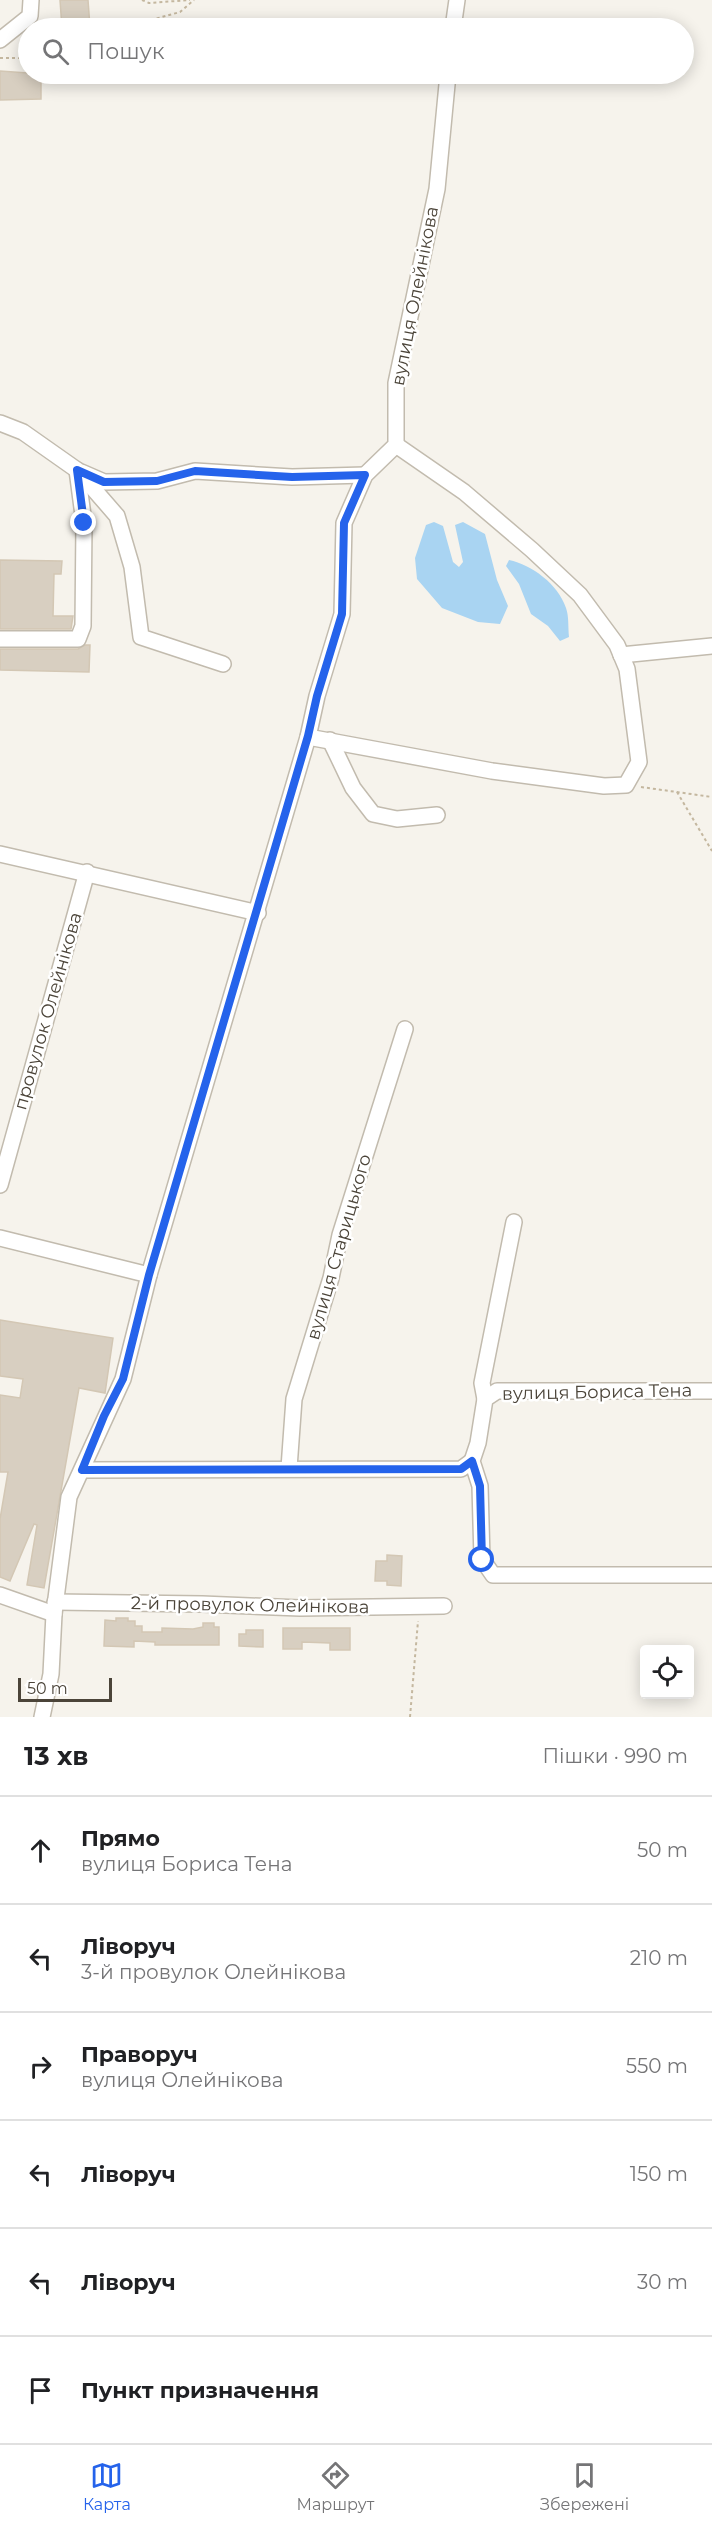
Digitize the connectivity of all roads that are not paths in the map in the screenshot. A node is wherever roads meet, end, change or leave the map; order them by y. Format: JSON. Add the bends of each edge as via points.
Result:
{"nodes":[{"id":1,"x":31,"y":0,"type":"edge"},
{"id":2,"x":457,"y":0,"type":"edge"},
{"id":3,"x":28,"y":18,"type":"edge"},
{"id":4,"x":454,"y":18,"type":"edge"},
{"id":5,"x":18,"y":26,"type":"edge"},
{"id":6,"x":0,"y":40,"type":"edge"},
{"id":7,"x":447,"y":84,"type":"edge"},
{"id":8,"x":0,"y":423,"type":"edge"},
{"id":9,"x":396,"y":445,"type":"junction"},
{"id":10,"x":77,"y":470,"type":"junction"},
{"id":11,"x":365,"y":475,"type":"junction"},
{"id":12,"x":0,"y":639,"type":"edge"},
{"id":13,"x":712,"y":646,"type":"edge"},
{"id":14,"x":621,"y":655,"type":"junction"},
{"id":15,"x":223,"y":664,"type":"dead end"},
{"id":16,"x":308,"y":736,"type":"junction"},
{"id":17,"x":330,"y":740,"type":"junction"},
{"id":18,"x":437,"y":815,"type":"dead end"},
{"id":19,"x":0,"y":854,"type":"edge"},
{"id":20,"x":87,"y":872,"type":"junction"},
{"id":21,"x":258,"y":913,"type":"junction"},
{"id":22,"x":405,"y":1029,"type":"dead end"},
{"id":23,"x":0,"y":1185,"type":"edge"},
{"id":24,"x":514,"y":1222,"type":"dead end"},
{"id":25,"x":0,"y":1238,"type":"edge"},
{"id":26,"x":149,"y":1275,"type":"junction"},
{"id":27,"x":712,"y":1391,"type":"edge"},
{"id":28,"x":484,"y":1399,"type":"junction"},
{"id":29,"x":472,"y":1461,"type":"junction"},
{"id":30,"x":289,"y":1468,"type":"junction"},
{"id":31,"x":82,"y":1470,"type":"junction"},
{"id":32,"x":712,"y":1575,"type":"edge"},
{"id":33,"x":0,"y":1595,"type":"edge"},
{"id":34,"x":444,"y":1606,"type":"dead end"},
{"id":35,"x":55,"y":1608,"type":"junction"},
{"id":36,"x":42,"y":1717,"type":"edge"}],
"edges":[{"from":1,"to":3,"type":"street"},
{"from":2,"to":4,"type":"street"},
{"from":5,"to":6,"type":"street"},
{"from":7,"to":9,"type":"street","name":"вулиця Олейнікова","via":[[437,189],[396,383]]},
{"from":8,"to":10,"type":"street","via":[[23,432]]},
{"from":9,"to":11,"type":"street"},
{"from":9,"to":14,"type":"street","via":[[464,492],[572,587]]},
{"from":10,"to":11,"type":"street","via":[[104,482],[157,481],[195,471],[292,477]]},
{"from":10,"to":12,"type":"street","via":[[84,523],[83,626],[78,639]]},
{"from":10,"to":15,"type":"street","via":[[117,516],[132,567],[141,637]]},
{"from":11,"to":16,"type":"street","via":[[344,523],[342,614]]},
{"from":13,"to":14,"type":"street"},
{"from":14,"to":17,"type":"street","via":[[627,669],[639,762],[626,785],[604,786],[492,771]]},
{"from":16,"to":17,"type":"street"},
{"from":16,"to":21,"type":"street"},
{"from":17,"to":18,"type":"street","via":[[353,788],[373,814],[397,819]]},
{"from":19,"to":20,"type":"street"},
{"from":20,"to":21,"type":"street"},
{"from":20,"to":23,"type":"street","name":"провулок Олейнікова"},
{"from":21,"to":26,"type":"street"},
{"from":22,"to":30,"type":"street","name":"вулиця Старицького","via":[[340,1235],[294,1399]]},
{"from":24,"to":28,"type":"street","via":[[482,1383]]},
{"from":25,"to":26,"type":"street"},
{"from":26,"to":31,"type":"street","via":[[123,1379]]},
{"from":27,"to":28,"type":"street","name":"вулиця Бориса Тена","via":[[497,1391]]},
{"from":28,"to":29,"type":"street","name":"вулиця Бориса Тена"},
{"from":29,"to":30,"type":"street","via":[[461,1469]]},
{"from":29,"to":32,"type":"street","via":[[480,1486],[482,1560],[493,1575]]},
{"from":30,"to":31,"type":"street"},
{"from":31,"to":35,"type":"street","via":[[69,1497]]},
{"from":33,"to":35,"type":"street","name":"2-й провулок Олейнікова"},
{"from":34,"to":35,"type":"street","name":"2-й провулок Олейнікова","via":[[300,1608],[202,1604]]},
{"from":35,"to":36,"type":"street","via":[[51,1674]]}]}
